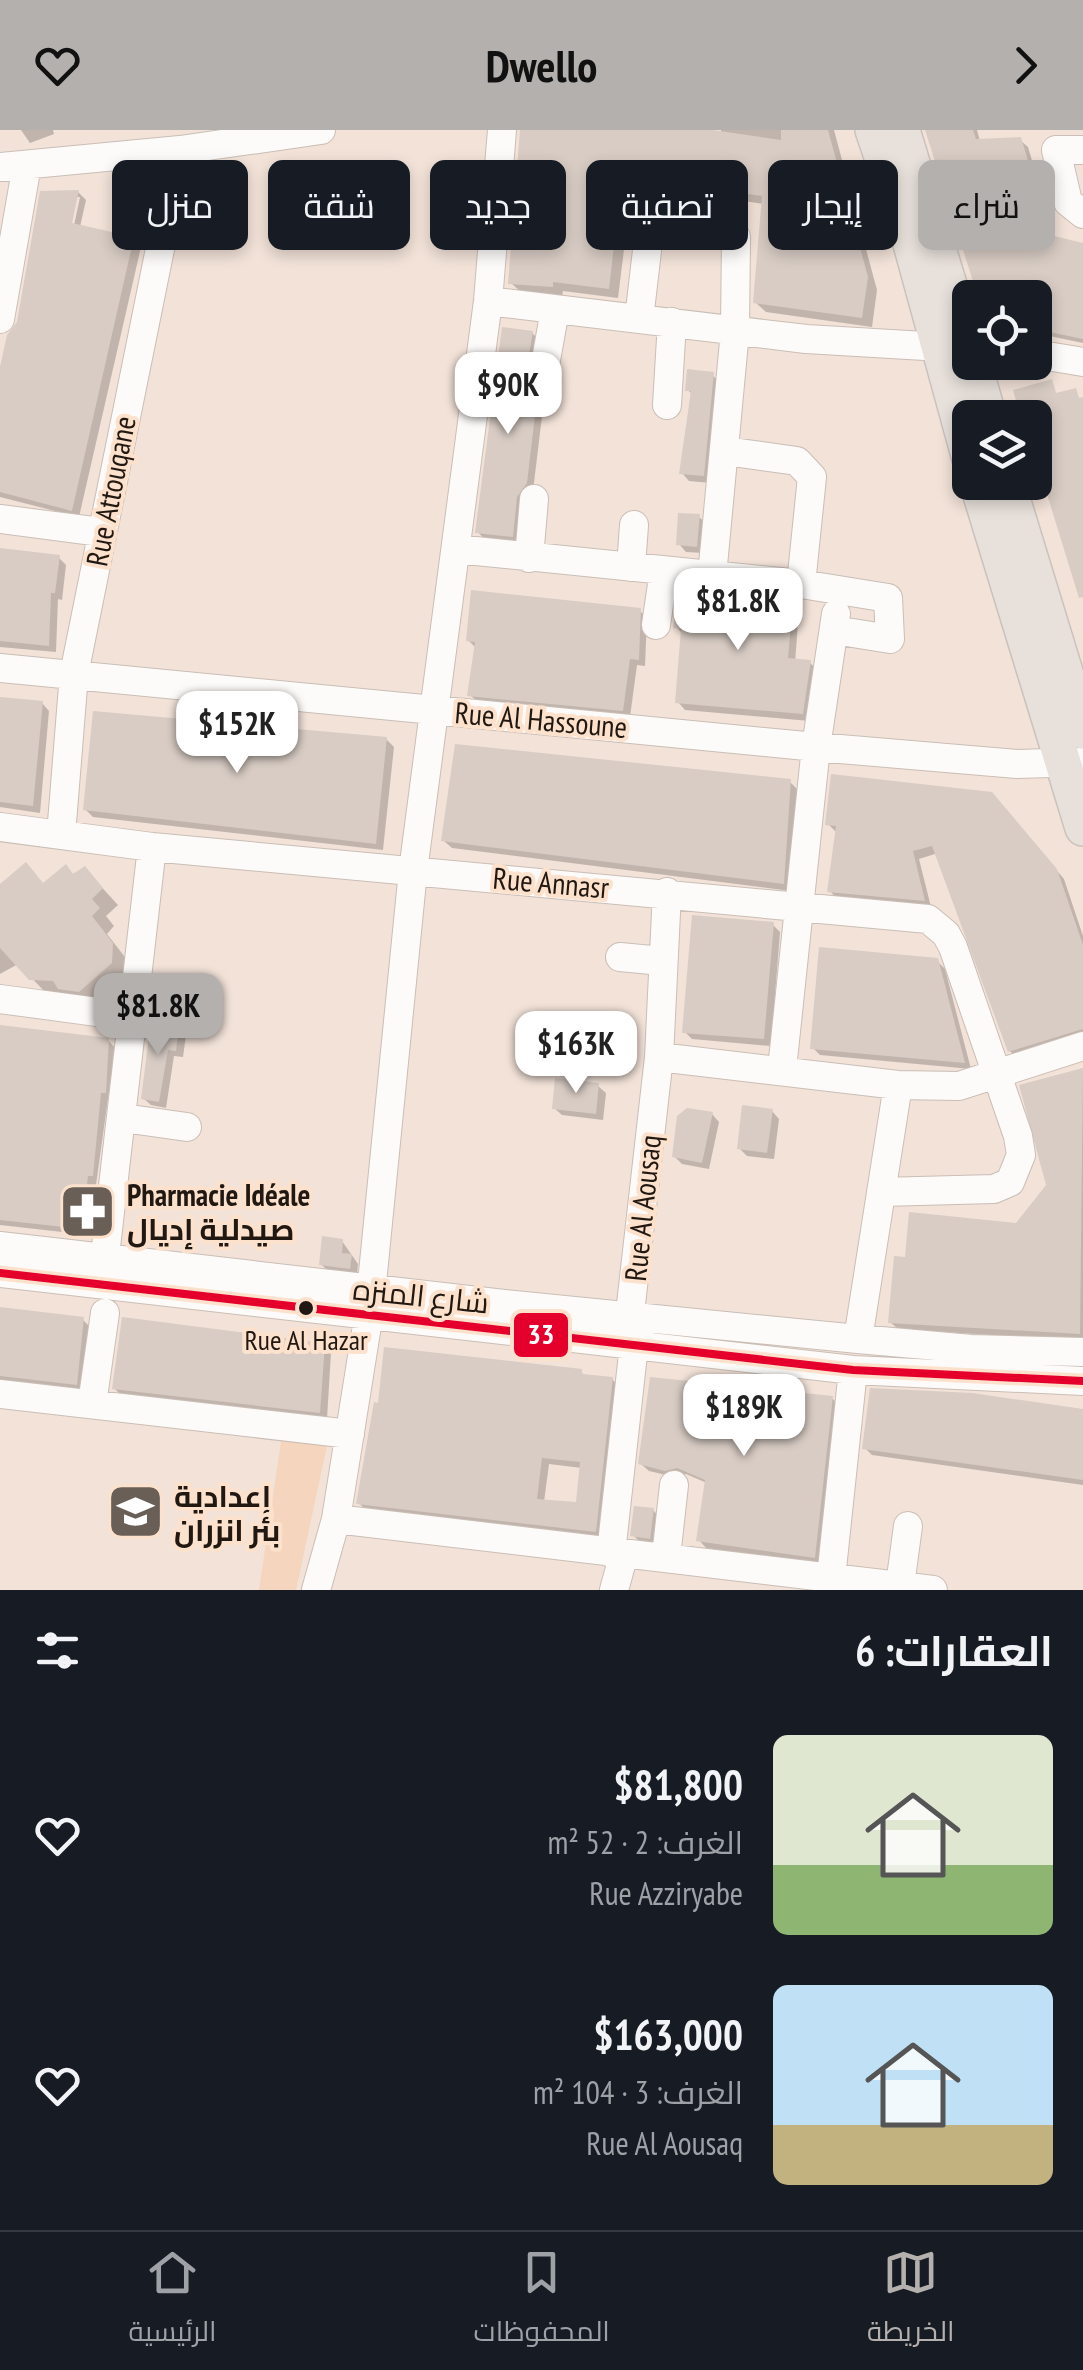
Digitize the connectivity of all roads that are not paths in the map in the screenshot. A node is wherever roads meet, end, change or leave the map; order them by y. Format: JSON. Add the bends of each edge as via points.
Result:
{"nodes":[{"id":1,"x":321,"y":130,"type":"edge"},
{"id":2,"x":502,"y":130,"type":"edge"},
{"id":3,"x":873,"y":130,"type":"edge"},
{"id":4,"x":902,"y":130,"type":"edge"},
{"id":5,"x":144,"y":141,"type":"edge"},
{"id":6,"x":1058,"y":143,"type":"edge"},
{"id":7,"x":180,"y":150,"type":"junction"},
{"id":8,"x":8,"y":160,"type":"edge"},
{"id":9,"x":1083,"y":214,"type":"edge"},
{"id":10,"x":488,"y":301,"type":"junction"},
{"id":11,"x":952,"y":309,"type":"edge"},
{"id":12,"x":555,"y":310,"type":"junction"},
{"id":13,"x":0,"y":316,"type":"edge"},
{"id":14,"x":640,"y":319,"type":"junction"},
{"id":15,"x":672,"y":322,"type":"junction"},
{"id":16,"x":952,"y":326,"type":"edge"},
{"id":17,"x":735,"y":331,"type":"junction"},
{"id":18,"x":952,"y":351,"type":"edge"},
{"id":19,"x":1052,"y":357,"type":"edge"},
{"id":20,"x":1083,"y":362,"type":"edge"},
{"id":21,"x":542,"y":382,"type":"dead end"},
{"id":22,"x":667,"y":404,"type":"dead end"},
{"id":23,"x":725,"y":451,"type":"junction"},
{"id":24,"x":534,"y":499,"type":"dead end"},
{"id":25,"x":983,"y":500,"type":"edge"},
{"id":26,"x":1012,"y":500,"type":"edge"},
{"id":27,"x":0,"y":519,"type":"edge"},
{"id":28,"x":634,"y":525,"type":"dead end"},
{"id":29,"x":101,"y":532,"type":"junction"},
{"id":30,"x":456,"y":549,"type":"junction"},
{"id":31,"x":528,"y":558,"type":"junction"},
{"id":32,"x":630,"y":567,"type":"junction"},
{"id":33,"x":664,"y":571,"type":"junction"},
{"id":34,"x":712,"y":576,"type":"junction"},
{"id":35,"x":802,"y":584,"type":"junction"},
{"id":36,"x":840,"y":590,"type":"junction"},
{"id":37,"x":656,"y":624,"type":"dead end"},
{"id":38,"x":834,"y":630,"type":"junction"},
{"id":39,"x":0,"y":668,"type":"edge"},
{"id":40,"x":74,"y":674,"type":"junction"},
{"id":41,"x":437,"y":709,"type":"junction"},
{"id":42,"x":1083,"y":731,"type":"edge"},
{"id":43,"x":816,"y":747,"type":"junction"},
{"id":44,"x":1072,"y":763,"type":"edge"},
{"id":45,"x":0,"y":827,"type":"edge"},
{"id":46,"x":1083,"y":828,"type":"edge"},
{"id":47,"x":60,"y":836,"type":"junction"},
{"id":48,"x":152,"y":847,"type":"junction"},
{"id":49,"x":414,"y":870,"type":"junction"},
{"id":50,"x":668,"y":892,"type":"junction"},
{"id":51,"x":798,"y":904,"type":"junction"},
{"id":52,"x":620,"y":957,"type":"dead end"},
{"id":53,"x":662,"y":961,"type":"junction"},
{"id":54,"x":0,"y":998,"type":"edge"},
{"id":55,"x":134,"y":1017,"type":"junction"},
{"id":56,"x":1083,"y":1046,"type":"edge"},
{"id":57,"x":658,"y":1057,"type":"junction"},
{"id":58,"x":782,"y":1069,"type":"junction"},
{"id":59,"x":996,"y":1076,"type":"junction"},
{"id":60,"x":898,"y":1085,"type":"junction"},
{"id":61,"x":123,"y":1118,"type":"junction"},
{"id":62,"x":187,"y":1127,"type":"dead end"},
{"id":63,"x":881,"y":1192,"type":"junction"},
{"id":64,"x":0,"y":1246,"type":"edge"},
{"id":65,"x":103,"y":1271,"type":"junction"},
{"id":66,"x":0,"y":1273,"type":"edge"},
{"id":67,"x":369,"y":1303,"type":"junction"},
{"id":68,"x":106,"y":1313,"type":"dead end"},
{"id":69,"x":630,"y":1313,"type":"junction"},
{"id":70,"x":858,"y":1339,"type":"junction"},
{"id":71,"x":634,"y":1345,"type":"junction"},
{"id":72,"x":1083,"y":1352,"type":"edge"},
{"id":73,"x":853,"y":1370,"type":"junction"},
{"id":74,"x":1083,"y":1381,"type":"edge"},
{"id":75,"x":0,"y":1394,"type":"edge"},
{"id":76,"x":92,"y":1404,"type":"junction"},
{"id":77,"x":350,"y":1434,"type":"junction"},
{"id":78,"x":674,"y":1485,"type":"dead end"},
{"id":79,"x":336,"y":1519,"type":"junction"},
{"id":80,"x":908,"y":1526,"type":"dead end"},
{"id":81,"x":618,"y":1554,"type":"junction"},
{"id":82,"x":666,"y":1557,"type":"junction"},
{"id":83,"x":832,"y":1578,"type":"junction"},
{"id":84,"x":900,"y":1585,"type":"junction"},
{"id":85,"x":316,"y":1590,"type":"edge"},
{"id":86,"x":614,"y":1590,"type":"edge"},
{"id":87,"x":933,"y":1590,"type":"edge"}],
"edges":[{"from":1,"to":7,"type":"street"},
{"from":2,"to":10,"type":"street"},
{"from":3,"to":16,"type":"main road","via":[[908,233]]},
{"from":4,"to":11,"type":"main road"},
{"from":5,"to":7,"type":"street"},
{"from":5,"to":8,"type":"street"},
{"from":6,"to":9,"type":"street","via":[[1068,202]]},
{"from":7,"to":29,"type":"street","name":"Rue Attouqane"},
{"from":8,"to":13,"type":"street"},
{"from":10,"to":12,"type":"street"},
{"from":10,"to":30,"type":"street"},
{"from":12,"to":14,"type":"street"},
{"from":12,"to":21,"type":"street"},
{"from":14,"to":15,"type":"street"},
{"from":14,"to":17,"type":"street","via":[[650,225],[666,209],[690,209],[725,219],[736,237]]},
{"from":15,"to":17,"type":"street"},
{"from":15,"to":22,"type":"street"},
{"from":17,"to":18,"type":"street"},
{"from":17,"to":23,"type":"street"},
{"from":19,"to":20,"type":"street"},
{"from":23,"to":34,"type":"street"},
{"from":23,"to":35,"type":"street","via":[[797,461],[812,477]]},
{"from":24,"to":31,"type":"street"},
{"from":25,"to":44,"type":"main road"},
{"from":26,"to":42,"type":"main road"},
{"from":27,"to":29,"type":"street"},
{"from":28,"to":32,"type":"street"},
{"from":29,"to":40,"type":"street","name":"Rue Attouqane"},
{"from":30,"to":31,"type":"street"},
{"from":30,"to":41,"type":"street"},
{"from":31,"to":32,"type":"street"},
{"from":32,"to":33,"type":"street"},
{"from":33,"to":34,"type":"street"},
{"from":33,"to":37,"type":"street"},
{"from":34,"to":35,"type":"street"},
{"from":35,"to":36,"type":"street"},
{"from":36,"to":38,"type":"street"},
{"from":36,"to":38,"type":"street","via":[[888,598],[890,639]]},
{"from":38,"to":43,"type":"street"},
{"from":39,"to":40,"type":"street","name":"Rue Al Hassoune"},
{"from":40,"to":41,"type":"street","name":"Rue Al Hassoune"},
{"from":40,"to":47,"type":"street","name":"Rue Attouqane"},
{"from":41,"to":43,"type":"street","name":"Rue Al Hassoune"},
{"from":41,"to":49,"type":"street"},
{"from":43,"to":44,"type":"street","name":"Rue Al Hassoune"},
{"from":43,"to":51,"type":"street"},
{"from":44,"to":46,"type":"main road"},
{"from":45,"to":47,"type":"street","name":"Rue Annasr"},
{"from":47,"to":48,"type":"street","name":"Rue Annasr"},
{"from":48,"to":49,"type":"street","name":"Rue Annasr"},
{"from":48,"to":55,"type":"street"},
{"from":49,"to":50,"type":"street","name":"Rue Annasr"},
{"from":49,"to":67,"type":"street"},
{"from":50,"to":51,"type":"street","name":"Rue Annasr"},
{"from":50,"to":53,"type":"street","name":"Rue Al Aousaq"},
{"from":51,"to":58,"type":"street"},
{"from":51,"to":59,"type":"street","name":"Rue Annasr","via":[[910,916],[938,926],[953,946]]},
{"from":52,"to":53,"type":"street"},
{"from":53,"to":57,"type":"street","name":"Rue Al Aousaq"},
{"from":54,"to":55,"type":"street"},
{"from":55,"to":61,"type":"street"},
{"from":56,"to":59,"type":"street"},
{"from":57,"to":58,"type":"street"},
{"from":57,"to":69,"type":"street","name":"Rue Al Aousaq"},
{"from":58,"to":60,"type":"street"},
{"from":59,"to":60,"type":"street","via":[[969,1085]]},
{"from":59,"to":63,"type":"street","name":"Rue Annasr","via":[[1020,1146],[1010,1182],[994,1190]]},
{"from":60,"to":63,"type":"street"},
{"from":61,"to":62,"type":"street"},
{"from":61,"to":65,"type":"street"},
{"from":63,"to":70,"type":"street"},
{"from":64,"to":65,"type":"street","name":"شارع المنزه"},
{"from":65,"to":66,"type":"street","name":"شارع المنزه"},
{"from":65,"to":67,"type":"street","name":"شارع المنزه"},
{"from":67,"to":69,"type":"street","name":"شارع المنزه"},
{"from":67,"to":71,"type":"street","name":"شارع المنزه"},
{"from":67,"to":77,"type":"street"},
{"from":68,"to":76,"type":"street"},
{"from":69,"to":70,"type":"street","name":"شارع المنزه"},
{"from":69,"to":71,"type":"street","name":"Rue Al Aousaq"},
{"from":70,"to":72,"type":"street","name":"شارع المنزه"},
{"from":71,"to":73,"type":"street","name":"شارع المنزه"},
{"from":71,"to":81,"type":"street","name":"Rue Al Aousaq"},
{"from":73,"to":74,"type":"street","name":"شارع المنزه"},
{"from":73,"to":83,"type":"street"},
{"from":75,"to":76,"type":"street"},
{"from":76,"to":77,"type":"street"},
{"from":77,"to":79,"type":"street"},
{"from":78,"to":82,"type":"street"},
{"from":79,"to":81,"type":"street"},
{"from":79,"to":85,"type":"street"},
{"from":80,"to":84,"type":"street"},
{"from":81,"to":82,"type":"street"},
{"from":81,"to":86,"type":"street","name":"Rue Al Aousaq"},
{"from":82,"to":83,"type":"street"},
{"from":83,"to":84,"type":"street"},
{"from":84,"to":87,"type":"street"}]}
